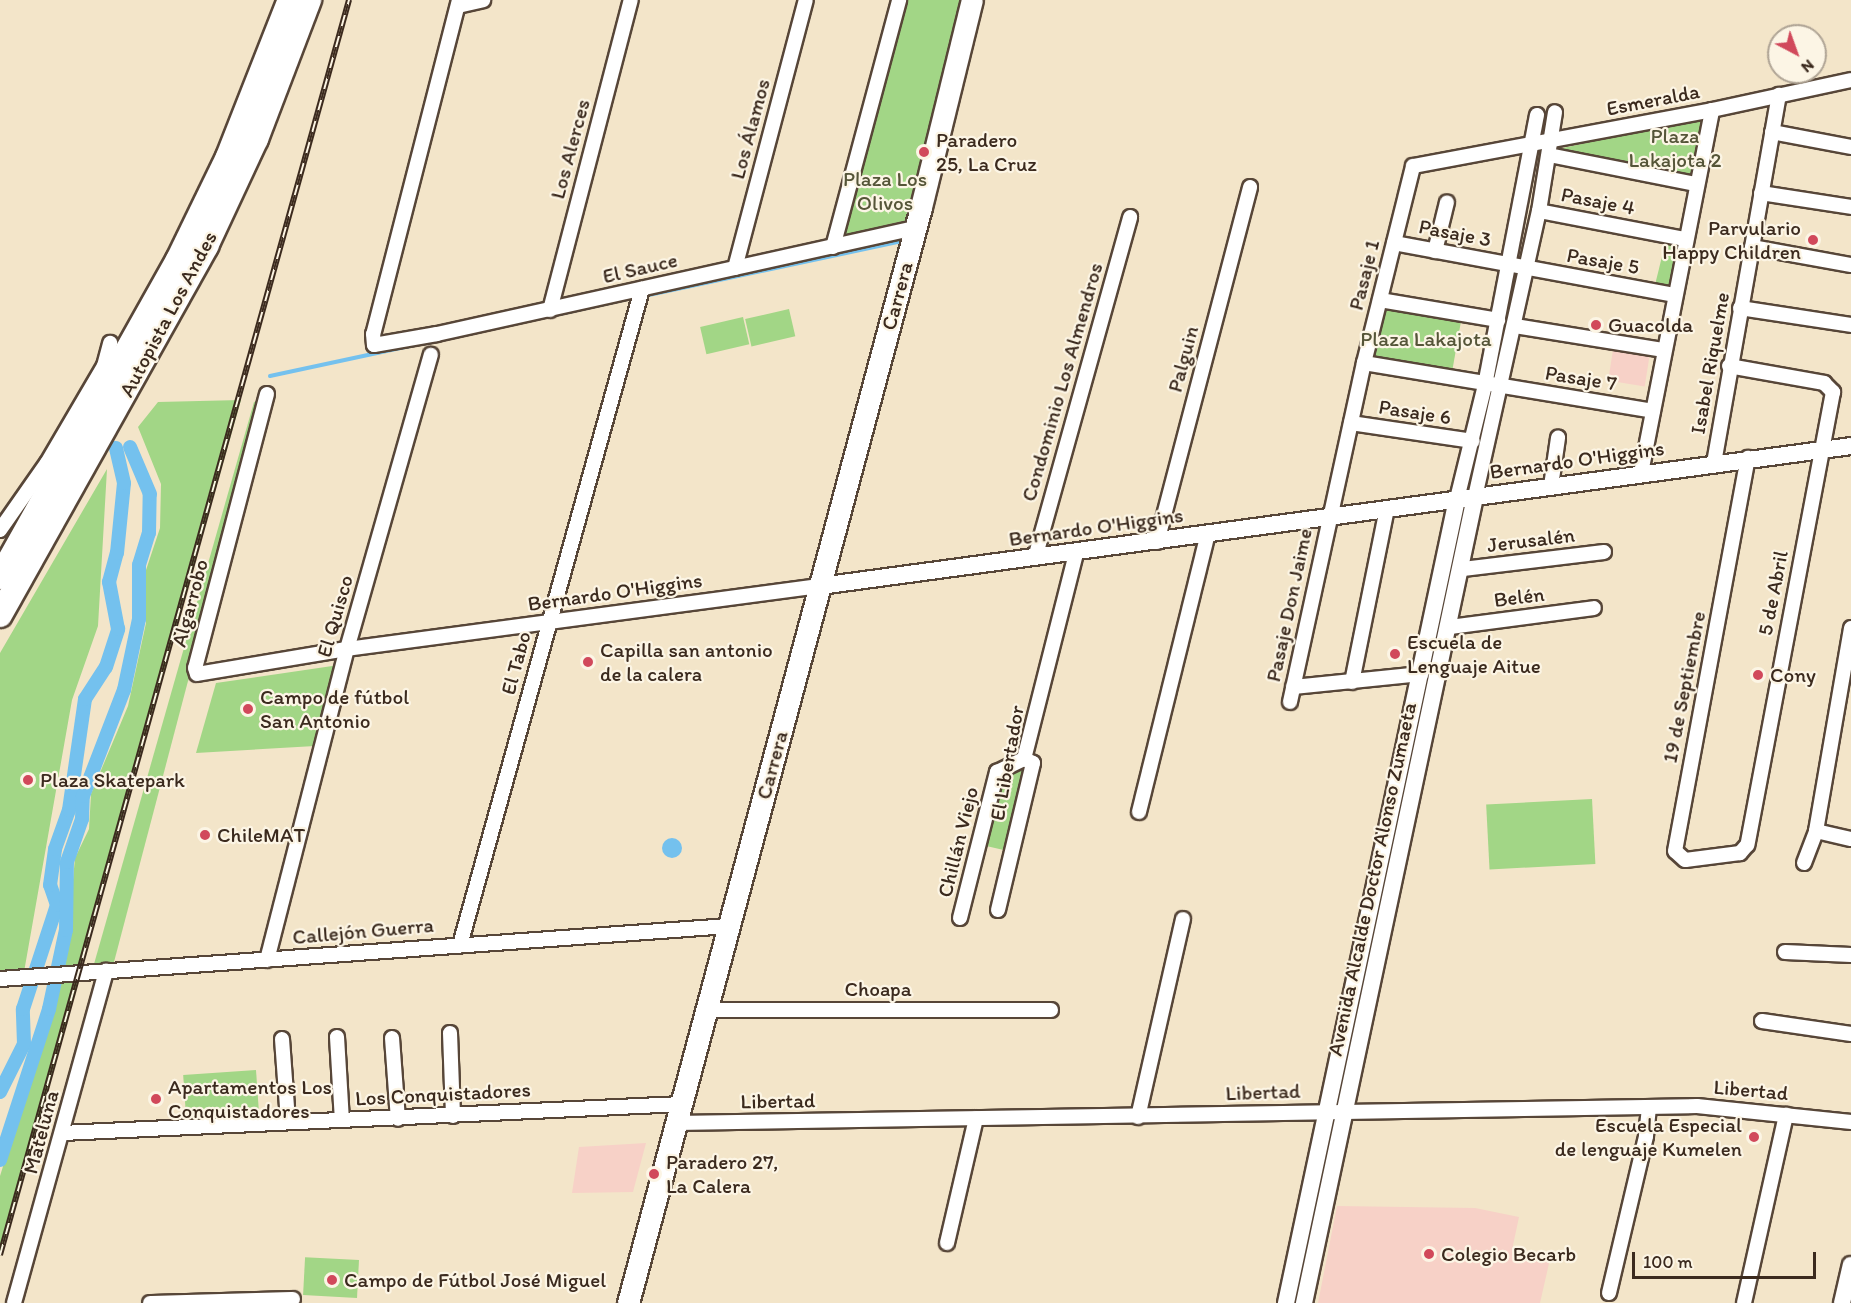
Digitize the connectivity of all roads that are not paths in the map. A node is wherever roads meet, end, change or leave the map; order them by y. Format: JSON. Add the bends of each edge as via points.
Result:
{"nodes":[{"id":1,"x":290,"y":0,"type":"edge"},
{"id":2,"x":309,"y":0,"type":"edge"},
{"id":3,"x":483,"y":0,"type":"edge"},
{"id":4,"x":632,"y":0,"type":"edge"},
{"id":5,"x":806,"y":0,"type":"edge"},
{"id":6,"x":899,"y":0,"type":"edge"},
{"id":7,"x":972,"y":0,"type":"edge"},
{"id":8,"x":459,"y":3,"type":"edge"},
{"id":9,"x":1851,"y":80,"type":"edge"},
{"id":10,"x":1779,"y":95,"type":"junction"},
{"id":11,"x":1712,"y":110,"type":"junction"},
{"id":12,"x":1555,"y":112,"type":"dead end"},
{"id":13,"x":1538,"y":115,"type":"dead end"},
{"id":14,"x":1772,"y":132,"type":"junction"},
{"id":15,"x":1534,"y":142,"type":"junction"},
{"id":16,"x":1851,"y":147,"type":"edge"},
{"id":17,"x":1550,"y":148,"type":"junction"},
{"id":18,"x":1696,"y":184,"type":"junction"},
{"id":19,"x":1250,"y":187,"type":"dead end"},
{"id":20,"x":1761,"y":193,"type":"junction"},
{"id":21,"x":1447,"y":202,"type":"dead end"},
{"id":22,"x":1851,"y":207,"type":"edge"},
{"id":23,"x":1539,"y":211,"type":"junction"},
{"id":24,"x":1130,"y":217,"type":"dead end"},
{"id":25,"x":915,"y":228,"type":"junction"},
{"id":26,"x":1685,"y":239,"type":"junction"},
{"id":27,"x":1394,"y":243,"type":"junction"},
{"id":28,"x":833,"y":247,"type":"junction"},
{"id":29,"x":1752,"y":247,"type":"junction"},
{"id":30,"x":1435,"y":251,"type":"junction"},
{"id":31,"x":1851,"y":265,"type":"edge"},
{"id":32,"x":1508,"y":266,"type":"junction"},
{"id":33,"x":735,"y":268,"type":"junction"},
{"id":34,"x":1525,"y":268,"type":"junction"},
{"id":35,"x":642,"y":289,"type":"junction"},
{"id":36,"x":1675,"y":295,"type":"junction"},
{"id":37,"x":1380,"y":300,"type":"junction"},
{"id":38,"x":1740,"y":308,"type":"junction"},
{"id":39,"x":550,"y":310,"type":"junction"},
{"id":40,"x":1498,"y":320,"type":"junction"},
{"id":41,"x":1515,"y":326,"type":"junction"},
{"id":42,"x":1851,"y":326,"type":"edge"},
{"id":43,"x":110,"y":343,"type":"dead end"},
{"id":44,"x":1664,"y":350,"type":"junction"},
{"id":45,"x":431,"y":355,"type":"dead end"},
{"id":46,"x":1364,"y":363,"type":"junction"},
{"id":47,"x":1729,"y":366,"type":"junction"},
{"id":48,"x":1485,"y":385,"type":"junction"},
{"id":49,"x":1503,"y":386,"type":"junction"},
{"id":50,"x":267,"y":394,"type":"dead end"},
{"id":51,"x":1653,"y":411,"type":"junction"},
{"id":52,"x":1351,"y":423,"type":"junction"},
{"id":53,"x":1558,"y":438,"type":"dead end"},
{"id":54,"x":1473,"y":441,"type":"junction"},
{"id":55,"x":1851,"y":446,"type":"edge"},
{"id":56,"x":1822,"y":449,"type":"junction"},
{"id":57,"x":1748,"y":458,"type":"junction"},
{"id":58,"x":1714,"y":463,"type":"junction"},
{"id":59,"x":1641,"y":473,"type":"junction"},
{"id":60,"x":1551,"y":486,"type":"junction"},
{"id":61,"x":1475,"y":497,"type":"junction"},
{"id":62,"x":1457,"y":499,"type":"junction"},
{"id":63,"x":1387,"y":508,"type":"junction"},
{"id":64,"x":1330,"y":516,"type":"junction"},
{"id":65,"x":0,"y":530,"type":"edge"},
{"id":66,"x":1208,"y":534,"type":"junction"},
{"id":67,"x":1157,"y":542,"type":"junction"},
{"id":68,"x":1604,"y":552,"type":"dead end"},
{"id":69,"x":1076,"y":554,"type":"junction"},
{"id":70,"x":1035,"y":558,"type":"junction"},
{"id":71,"x":1463,"y":568,"type":"junction"},
{"id":72,"x":0,"y":577,"type":"edge"},
{"id":73,"x":820,"y":586,"type":"junction"},
{"id":74,"x":1594,"y":608,"type":"dead end"},
{"id":75,"x":0,"y":615,"type":"edge"},
{"id":76,"x":549,"y":624,"type":"junction"},
{"id":77,"x":1450,"y":627,"type":"junction"},
{"id":78,"x":1851,"y":627,"type":"edge"},
{"id":79,"x":347,"y":649,"type":"junction"},
{"id":80,"x":1421,"y":674,"type":"junction"},
{"id":81,"x":1352,"y":682,"type":"junction"},
{"id":82,"x":1293,"y":687,"type":"junction"},
{"id":83,"x":1290,"y":702,"type":"dead end"},
{"id":84,"x":1024,"y":759,"type":"junction"},
{"id":85,"x":1139,"y":812,"type":"dead end"},
{"id":86,"x":1816,"y":831,"type":"junction"},
{"id":87,"x":1851,"y":839,"type":"edge"},
{"id":88,"x":1744,"y":851,"type":"joint"},
{"id":89,"x":1804,"y":862,"type":"dead end"},
{"id":90,"x":998,"y":910,"type":"dead end"},
{"id":91,"x":960,"y":918,"type":"dead end"},
{"id":92,"x":1184,"y":919,"type":"dead end"},
{"id":93,"x":729,"y":926,"type":"junction"},
{"id":94,"x":460,"y":945,"type":"junction"},
{"id":95,"x":1785,"y":952,"type":"dead end"},
{"id":96,"x":1851,"y":955,"type":"edge"},
{"id":97,"x":267,"y":960,"type":"junction"},
{"id":98,"x":106,"y":971,"type":"junction"},
{"id":99,"x":0,"y":979,"type":"edge"},
{"id":100,"x":706,"y":1010,"type":"junction"},
{"id":101,"x":1051,"y":1010,"type":"dead end"},
{"id":102,"x":1762,"y":1021,"type":"dead end"},
{"id":103,"x":450,"y":1033,"type":"dead end"},
{"id":104,"x":1851,"y":1034,"type":"edge"},
{"id":105,"x":337,"y":1037,"type":"dead end"},
{"id":106,"x":392,"y":1038,"type":"dead end"},
{"id":107,"x":282,"y":1040,"type":"dead end"},
{"id":108,"x":1649,"y":1108,"type":"junction"},
{"id":109,"x":1336,"y":1111,"type":"junction"},
{"id":110,"x":679,"y":1113,"type":"junction"},
{"id":111,"x":1786,"y":1114,"type":"junction"},
{"id":112,"x":453,"y":1116,"type":"junction"},
{"id":113,"x":1138,"y":1117,"type":"junction"},
{"id":114,"x":976,"y":1118,"type":"junction"},
{"id":115,"x":398,"y":1119,"type":"junction"},
{"id":116,"x":342,"y":1120,"type":"junction"},
{"id":117,"x":288,"y":1121,"type":"junction"},
{"id":118,"x":1851,"y":1122,"type":"edge"},
{"id":119,"x":62,"y":1133,"type":"junction"},
{"id":120,"x":947,"y":1242,"type":"dead end"},
{"id":121,"x":1851,"y":1265,"type":"edge"},
{"id":122,"x":1609,"y":1293,"type":"dead end"},
{"id":123,"x":293,"y":1299,"type":"dead end"},
{"id":124,"x":14,"y":1303,"type":"edge"},
{"id":125,"x":150,"y":1303,"type":"edge"},
{"id":126,"x":628,"y":1303,"type":"edge"},
{"id":127,"x":1286,"y":1303,"type":"edge"},
{"id":128,"x":1304,"y":1303,"type":"edge"},
{"id":129,"x":1744,"y":1303,"type":"edge"},
{"id":130,"x":1842,"y":1303,"type":"edge"}],
"edges":[{"from":1,"to":72,"type":"highway","name":"Autopista Los Andes","via":[[228,157],[183,250]]},
{"from":2,"to":75,"type":"highway","name":"Autopista Los Andes","via":[[256,139],[206,246]]},
{"from":3,"to":8,"type":"street"},
{"from":4,"to":39,"type":"street","name":"Los Alerces"},
{"from":5,"to":33,"type":"street","name":"Los Álamos"},
{"from":6,"to":28,"type":"street"},
{"from":7,"to":25,"type":"main road","name":"Carrera"},
{"from":8,"to":39,"type":"street","name":"El Sauce","via":[[373,334],[374,345]]},
{"from":9,"to":10,"type":"street"},
{"from":10,"to":11,"type":"street","name":"Esmeralda"},
{"from":10,"to":14,"type":"street","name":"Isabel Riquelme"},
{"from":11,"to":17,"type":"street","name":"Esmeralda"},
{"from":11,"to":18,"type":"street"},
{"from":12,"to":17,"type":"street","name":"Avenida Alcalde Doctor Alonso Zumaeta"},
{"from":13,"to":15,"type":"street","name":"Avenida Alcalde Doctor Alonso Zumaeta"},
{"from":14,"to":16,"type":"street"},
{"from":14,"to":20,"type":"street","name":"Isabel Riquelme"},
{"from":15,"to":17,"type":"street","name":"Esmeralda"},
{"from":15,"to":27,"type":"street","name":"Pasaje 1","via":[[1413,166]]},
{"from":15,"to":32,"type":"street","name":"Avenida Alcalde Doctor Alonso Zumaeta"},
{"from":17,"to":18,"type":"street"},
{"from":17,"to":23,"type":"street","name":"Avenida Alcalde Doctor Alonso Zumaeta"},
{"from":18,"to":26,"type":"street"},
{"from":19,"to":67,"type":"street","name":"Palguin"},
{"from":20,"to":22,"type":"street"},
{"from":20,"to":29,"type":"street","name":"Isabel Riquelme"},
{"from":21,"to":30,"type":"street"},
{"from":23,"to":26,"type":"street","name":"Pasaje 4"},
{"from":23,"to":34,"type":"street","name":"Avenida Alcalde Doctor Alonso Zumaeta"},
{"from":24,"to":70,"type":"street","name":"Condominio Los Almendros"},
{"from":25,"to":28,"type":"street","name":"El Sauce"},
{"from":25,"to":73,"type":"main road","name":"Carrera"},
{"from":26,"to":36,"type":"street"},
{"from":27,"to":30,"type":"street","name":"Pasaje 3"},
{"from":27,"to":37,"type":"street","name":"Pasaje 1"},
{"from":28,"to":33,"type":"street","name":"El Sauce"},
{"from":29,"to":31,"type":"street"},
{"from":29,"to":38,"type":"street","name":"Isabel Riquelme"},
{"from":30,"to":32,"type":"street","name":"Pasaje 3"},
{"from":32,"to":34,"type":"street","name":"Pasaje 3"},
{"from":32,"to":40,"type":"street","name":"Avenida Alcalde Doctor Alonso Zumaeta"},
{"from":33,"to":35,"type":"street","name":"El Sauce"},
{"from":34,"to":36,"type":"street","name":"Pasaje 5"},
{"from":34,"to":41,"type":"street","name":"Avenida Alcalde Doctor Alonso Zumaeta"},
{"from":35,"to":39,"type":"street","name":"El Sauce"},
{"from":35,"to":76,"type":"street","name":"El Tabo"},
{"from":36,"to":44,"type":"street"},
{"from":37,"to":40,"type":"street"},
{"from":37,"to":46,"type":"street","name":"Pasaje 1"},
{"from":38,"to":42,"type":"street"},
{"from":38,"to":47,"type":"street","name":"Isabel Riquelme"},
{"from":40,"to":48,"type":"street","name":"Avenida Alcalde Doctor Alonso Zumaeta"},
{"from":41,"to":44,"type":"street"},
{"from":41,"to":49,"type":"street","name":"Avenida Alcalde Doctor Alonso Zumaeta"},
{"from":43,"to":65,"type":"street","via":[[104,366],[43,470]]},
{"from":44,"to":51,"type":"street"},
{"from":45,"to":79,"type":"street","name":"El Quisco"},
{"from":46,"to":48,"type":"street"},
{"from":46,"to":52,"type":"street","name":"Pasaje 1"},
{"from":47,"to":56,"type":"street","name":"5 de Abril","via":[[1828,386],[1833,392]]},
{"from":47,"to":58,"type":"street","name":"Isabel Riquelme"},
{"from":48,"to":49,"type":"street","name":"Pasaje 7"},
{"from":48,"to":54,"type":"street","name":"Avenida Alcalde Doctor Alonso Zumaeta"},
{"from":49,"to":51,"type":"street","name":"Pasaje 7"},
{"from":49,"to":61,"type":"street","name":"Avenida Alcalde Doctor Alonso Zumaeta"},
{"from":50,"to":79,"type":"street","name":"Algarrobo","via":[[195,673]]},
{"from":51,"to":59,"type":"street"},
{"from":52,"to":54,"type":"street","name":"Pasaje 6"},
{"from":52,"to":64,"type":"street","name":"Pasaje 1"},
{"from":53,"to":60,"type":"street"},
{"from":54,"to":62,"type":"street","name":"Avenida Alcalde Doctor Alonso Zumaeta"},
{"from":55,"to":56,"type":"street","name":"Bernardo O'Higgins"},
{"from":56,"to":57,"type":"street","name":"Bernardo O'Higgins"},
{"from":56,"to":88,"type":"street","name":"5 de Abril"},
{"from":57,"to":58,"type":"street","name":"Bernardo O'Higgins"},
{"from":57,"to":88,"type":"street","name":"19 de Septiembre","via":[[1675,851],[1685,860]]},
{"from":58,"to":59,"type":"street","name":"Bernardo O'Higgins"},
{"from":59,"to":60,"type":"street","name":"Bernardo O'Higgins"},
{"from":60,"to":61,"type":"street","name":"Bernardo O'Higgins"},
{"from":61,"to":62,"type":"street","name":"Bernardo O'Higgins"},
{"from":61,"to":71,"type":"street","name":"Avenida Alcalde Doctor Alonso Zumaeta"},
{"from":62,"to":63,"type":"street","name":"Bernardo O'Higgins"},
{"from":62,"to":80,"type":"street","name":"Avenida Alcalde Doctor Alonso Zumaeta"},
{"from":63,"to":64,"type":"street","name":"Bernardo O'Higgins"},
{"from":63,"to":81,"type":"street"},
{"from":64,"to":66,"type":"street","name":"Bernardo O'Higgins"},
{"from":64,"to":82,"type":"street","name":"Pasaje Don Jaime"},
{"from":66,"to":67,"type":"street","name":"Bernardo O'Higgins"},
{"from":66,"to":85,"type":"street"},
{"from":67,"to":69,"type":"street","name":"Bernardo O'Higgins"},
{"from":68,"to":71,"type":"street","name":"Jerusalén"},
{"from":69,"to":70,"type":"street","name":"Bernardo O'Higgins"},
{"from":69,"to":84,"type":"street","name":"El Libertador"},
{"from":70,"to":73,"type":"street","name":"Bernardo O'Higgins"},
{"from":71,"to":77,"type":"street","name":"Avenida Alcalde Doctor Alonso Zumaeta"},
{"from":73,"to":76,"type":"street","name":"Bernardo O'Higgins"},
{"from":73,"to":93,"type":"main road","name":"Carrera"},
{"from":74,"to":77,"type":"street","name":"Belén"},
{"from":76,"to":79,"type":"street","name":"Bernardo O'Higgins"},
{"from":76,"to":94,"type":"street","name":"El Tabo"},
{"from":77,"to":109,"type":"street","name":"Avenida Alcalde Doctor Alonso Zumaeta"},
{"from":78,"to":86,"type":"street"},
{"from":79,"to":97,"type":"street","name":"El Quisco"},
{"from":80,"to":81,"type":"street"},
{"from":80,"to":109,"type":"street","name":"Avenida Alcalde Doctor Alonso Zumaeta"},
{"from":81,"to":82,"type":"street"},
{"from":82,"to":83,"type":"street","name":"Pasaje Don Jaime"},
{"from":84,"to":90,"type":"street","name":"El Libertador","via":[[1033,763]]},
{"from":84,"to":91,"type":"street","name":"Chillán Viejo","via":[[997,772]]},
{"from":86,"to":87,"type":"street"},
{"from":86,"to":89,"type":"street"},
{"from":92,"to":113,"type":"street"},
{"from":93,"to":94,"type":"street","name":"Callejón Guerra"},
{"from":93,"to":100,"type":"main road","name":"Carrera"},
{"from":94,"to":97,"type":"street","name":"Callejón Guerra"},
{"from":95,"to":96,"type":"street"},
{"from":97,"to":98,"type":"street","name":"Callejón Guerra"},
{"from":98,"to":99,"type":"street","name":"Callejón Guerra"},
{"from":98,"to":119,"type":"street","name":"Mateluna"},
{"from":100,"to":101,"type":"street","name":"Choapa"},
{"from":100,"to":110,"type":"main road","name":"Carrera"},
{"from":102,"to":104,"type":"street"},
{"from":103,"to":112,"type":"street"},
{"from":105,"to":116,"type":"street"},
{"from":106,"to":115,"type":"street"},
{"from":107,"to":117,"type":"street"},
{"from":108,"to":109,"type":"street","name":"Libertad"},
{"from":108,"to":111,"type":"street","name":"Libertad","via":[[1697,1106]]},
{"from":108,"to":122,"type":"street"},
{"from":109,"to":113,"type":"street","name":"Libertad"},
{"from":109,"to":127,"type":"street","name":"Avenida Alcalde Doctor Alonso Zumaeta"},
{"from":109,"to":128,"type":"street","name":"Avenida Alcalde Doctor Alonso Zumaeta"},
{"from":110,"to":112,"type":"street","name":"Los Conquistadores"},
{"from":110,"to":114,"type":"street","name":"Libertad"},
{"from":110,"to":126,"type":"main road","name":"Carrera"},
{"from":111,"to":118,"type":"street","name":"Libertad"},
{"from":111,"to":129,"type":"street"},
{"from":112,"to":115,"type":"street","name":"Los Conquistadores"},
{"from":113,"to":114,"type":"street","name":"Libertad"},
{"from":114,"to":120,"type":"street"},
{"from":115,"to":116,"type":"street","name":"Los Conquistadores"},
{"from":116,"to":117,"type":"street","name":"Los Conquistadores"},
{"from":117,"to":119,"type":"street","name":"Los Conquistadores"},
{"from":119,"to":124,"type":"street","name":"Mateluna"},
{"from":121,"to":130,"type":"street"},
{"from":123,"to":125,"type":"street"}]}
